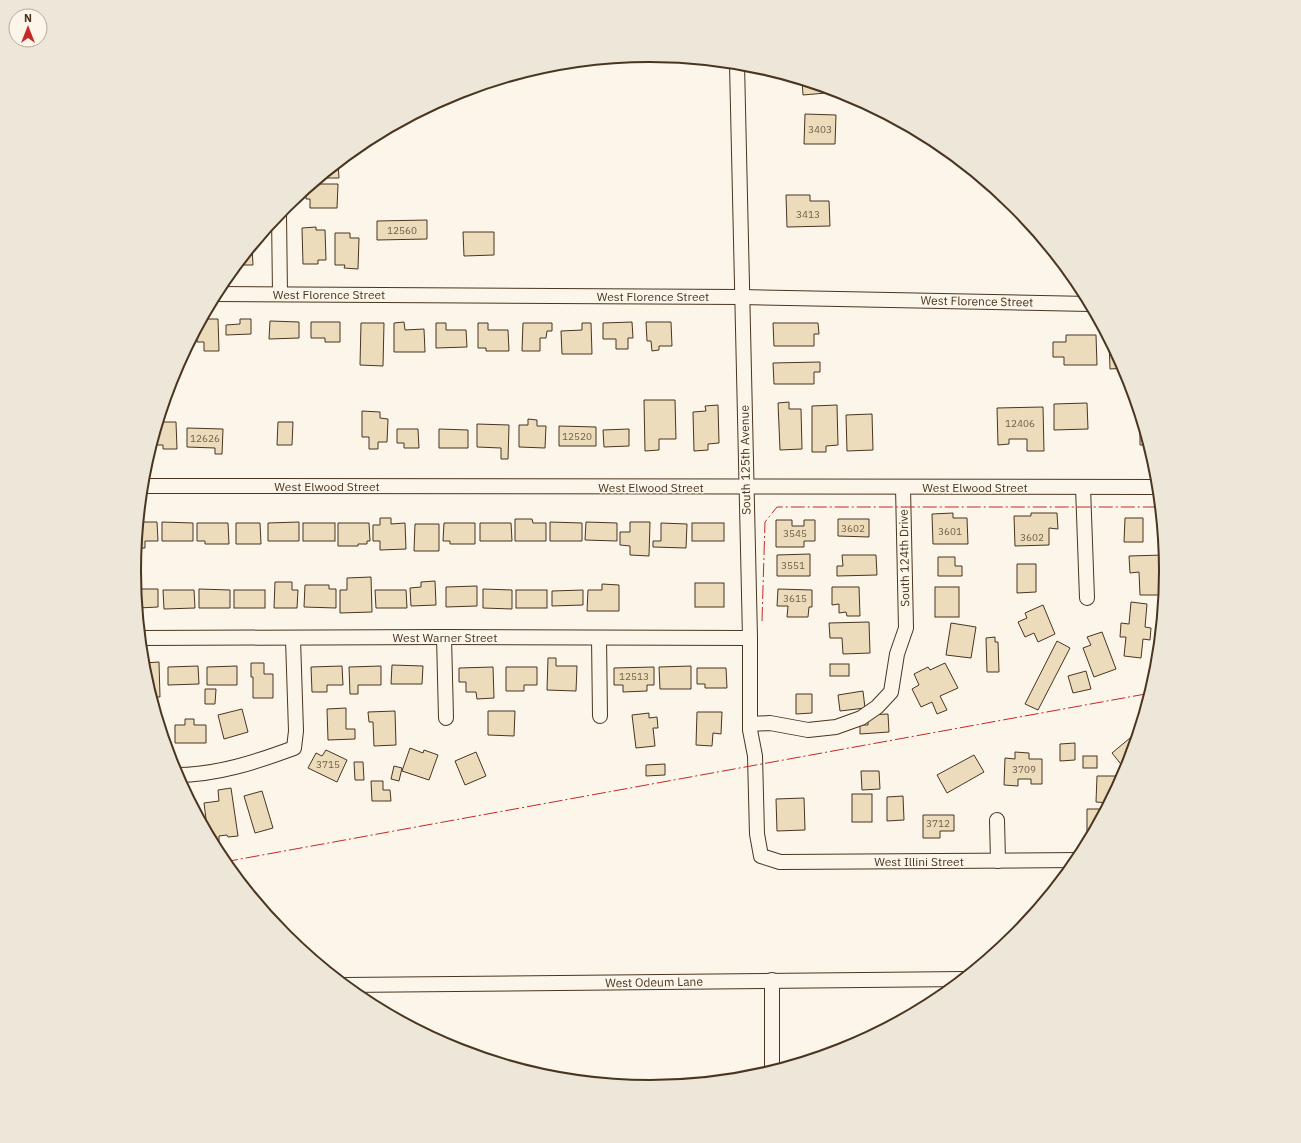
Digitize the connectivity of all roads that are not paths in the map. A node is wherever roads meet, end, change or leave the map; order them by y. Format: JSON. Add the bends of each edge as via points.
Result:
{"nodes":[{"id":1,"x":737,"y":70,"type":"edge"},
{"id":2,"x":279,"y":223,"type":"edge"},
{"id":3,"x":223,"y":294,"type":"edge"},
{"id":4,"x":280,"y":294,"type":"junction"},
{"id":5,"x":741,"y":297,"type":"junction"},
{"id":6,"x":1084,"y":304,"type":"edge"},
{"id":7,"x":148,"y":486,"type":"edge"},
{"id":8,"x":746,"y":487,"type":"junction"},
{"id":9,"x":902,"y":487,"type":"junction"},
{"id":10,"x":1083,"y":487,"type":"junction"},
{"id":11,"x":1153,"y":487,"type":"edge"},
{"id":12,"x":1087,"y":598,"type":"dead end"},
{"id":13,"x":444,"y":637,"type":"junction"},
{"id":14,"x":145,"y":638,"type":"edge"},
{"id":15,"x":599,"y":638,"type":"junction"},
{"id":16,"x":750,"y":638,"type":"junction"},
{"id":17,"x":293,"y":639,"type":"junction"},
{"id":18,"x":600,"y":716,"type":"dead end"},
{"id":19,"x":446,"y":718,"type":"dead end"},
{"id":20,"x":750,"y":724,"type":"junction"},
{"id":21,"x":184,"y":774,"type":"edge"},
{"id":22,"x":997,"y":820,"type":"dead end"},
{"id":23,"x":761,"y":856,"type":"joint"},
{"id":24,"x":1070,"y":860,"type":"edge"},
{"id":25,"x":998,"y":861,"type":"junction"},
{"id":26,"x":957,"y":979,"type":"edge"},
{"id":27,"x":772,"y":980,"type":"junction"},
{"id":28,"x":353,"y":985,"type":"edge"},
{"id":29,"x":772,"y":1066,"type":"edge"}],
"edges":[{"from":1,"to":5,"type":"street","name":"South 125th Avenue"},
{"from":2,"to":4,"type":"street"},
{"from":3,"to":4,"type":"street","name":"West Florence Street"},
{"from":4,"to":5,"type":"street","name":"West Florence Street"},
{"from":5,"to":6,"type":"street","name":"West Florence Street"},
{"from":5,"to":8,"type":"street","name":"South 125th Avenue"},
{"from":7,"to":8,"type":"street","name":"West Elwood Street"},
{"from":8,"to":9,"type":"street","name":"West Elwood Street"},
{"from":8,"to":16,"type":"street","name":"South 125th Avenue"},
{"from":9,"to":10,"type":"street","name":"West Elwood Street"},
{"from":9,"to":20,"type":"street","name":"South 124th Drive","via":[[906,628],[896,654],[890,692],[877,707],[861,718],[836,727],[808,730],[770,723]]},
{"from":10,"to":11,"type":"street","name":"West Elwood Street"},
{"from":10,"to":12,"type":"street"},
{"from":13,"to":15,"type":"street","name":"West Warner Street"},
{"from":13,"to":17,"type":"street","name":"West Warner Street"},
{"from":13,"to":19,"type":"street"},
{"from":14,"to":17,"type":"street","name":"West Warner Street"},
{"from":15,"to":16,"type":"street","name":"West Warner Street"},
{"from":15,"to":18,"type":"street"},
{"from":16,"to":20,"type":"street","name":"South 125th Avenue"},
{"from":17,"to":21,"type":"street","via":[[296,731],[294,748],[236,768]]},
{"from":20,"to":23,"type":"street","name":"South 125th Avenue","via":[[755,756],[757,834]]},
{"from":22,"to":25,"type":"street"},
{"from":23,"to":25,"type":"street","name":"West Illini Street","via":[[780,862]]},
{"from":24,"to":25,"type":"street","name":"West Illini Street"},
{"from":26,"to":27,"type":"street","name":"West Odeum Lane"},
{"from":27,"to":28,"type":"street","name":"West Odeum Lane"},
{"from":27,"to":29,"type":"street"}]}
